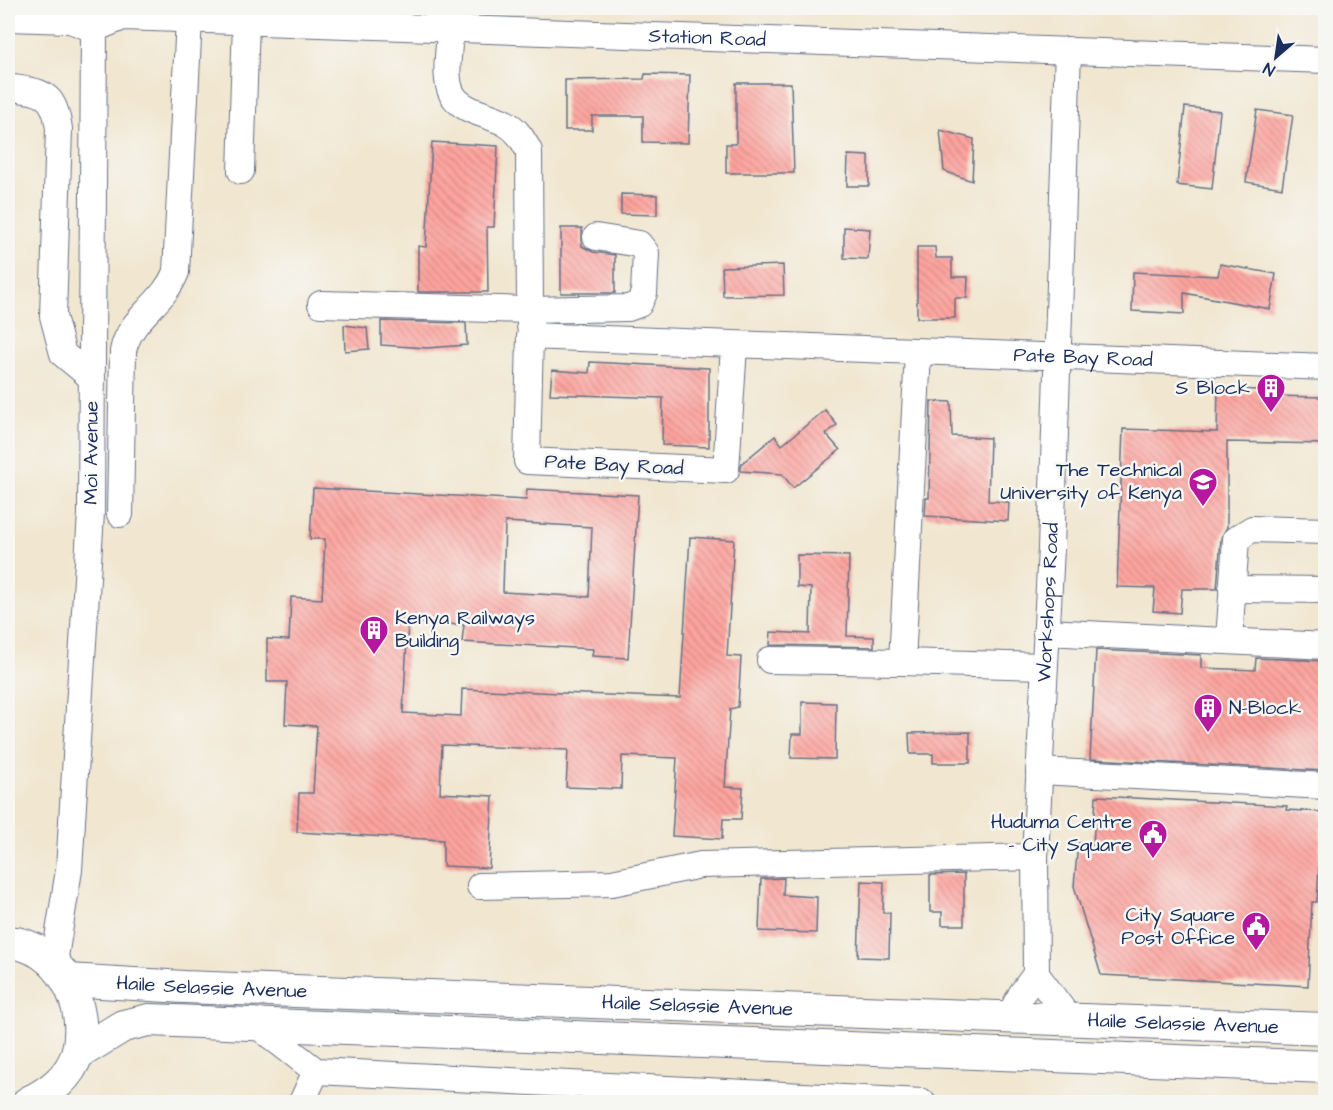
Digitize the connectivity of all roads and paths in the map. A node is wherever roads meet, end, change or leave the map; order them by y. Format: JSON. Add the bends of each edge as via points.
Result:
{"nodes":[{"id":1,"x":8,"y":18,"type":"edge"},
{"id":2,"x":189,"y":19,"type":"junction"},
{"id":3,"x":246,"y":21,"type":"junction"},
{"id":4,"x":450,"y":28,"type":"junction"},
{"id":5,"x":94,"y":29,"type":"junction"},
{"id":6,"x":1068,"y":50,"type":"junction"},
{"id":7,"x":1326,"y":60,"type":"edge"},
{"id":8,"x":8,"y":89,"type":"edge"},
{"id":9,"x":241,"y":171,"type":"dead end"},
{"id":10,"x":596,"y":237,"type":"dead end"},
{"id":11,"x":321,"y":304,"type":"dead end"},
{"id":12,"x":530,"y":310,"type":"junction"},
{"id":13,"x":530,"y":336,"type":"junction"},
{"id":14,"x":734,"y":345,"type":"junction"},
{"id":15,"x":918,"y":353,"type":"junction"},
{"id":16,"x":1057,"y":358,"type":"junction"},
{"id":17,"x":1326,"y":367,"type":"edge"},
{"id":18,"x":92,"y":378,"type":"junction"},
{"id":19,"x":120,"y":514,"type":"dead end"},
{"id":20,"x":1326,"y":531,"type":"edge"},
{"id":21,"x":1232,"y":589,"type":"junction"},
{"id":22,"x":1326,"y":590,"type":"edge"},
{"id":23,"x":1046,"y":632,"type":"junction"},
{"id":24,"x":1229,"y":640,"type":"junction"},
{"id":25,"x":1326,"y":646,"type":"edge"},
{"id":26,"x":770,"y":660,"type":"dead end"},
{"id":27,"x":902,"y":662,"type":"junction"},
{"id":28,"x":1043,"y":666,"type":"junction"},
{"id":29,"x":1039,"y":771,"type":"junction"},
{"id":30,"x":1326,"y":786,"type":"edge"},
{"id":31,"x":1035,"y":857,"type":"junction"},
{"id":32,"x":480,"y":886,"type":"dead end"},
{"id":33,"x":8,"y":942,"type":"edge"},
{"id":34,"x":61,"y":972,"type":"junction"},
{"id":35,"x":1036,"y":974,"type":"junction"},
{"id":36,"x":1009,"y":1017,"type":"junction"},
{"id":37,"x":1068,"y":1017,"type":"junction"},
{"id":38,"x":254,"y":1023,"type":"junction"},
{"id":39,"x":1326,"y":1029,"type":"edge"},
{"id":40,"x":77,"y":1054,"type":"junction"},
{"id":41,"x":1326,"y":1067,"type":"edge"},
{"id":42,"x":316,"y":1071,"type":"junction"},
{"id":43,"x":471,"y":1092,"type":"edge"},
{"id":44,"x":530,"y":1093,"type":"edge"},
{"id":45,"x":878,"y":1101,"type":"edge"},
{"id":46,"x":29,"y":1102,"type":"edge"},
{"id":47,"x":302,"y":1102,"type":"edge"},
{"id":48,"x":922,"y":1102,"type":"edge"}],
"edges":[{"from":1,"to":5,"type":"street","via":[[70,20]]},
{"from":2,"to":3,"type":"street","name":"Station Road"},
{"from":2,"to":5,"type":"street","name":"Station Road","via":[[123,17]]},
{"from":2,"to":19,"type":"street","via":[[176,272],[163,297],[126,338]]},
{"from":3,"to":4,"type":"street","name":"Station Road"},
{"from":3,"to":9,"type":"street"},
{"from":4,"to":6,"type":"street","name":"Station Road"},
{"from":4,"to":12,"type":"street","via":[[448,79],[452,94],[462,105],[507,123],[529,151]]},
{"from":5,"to":18,"type":"street","name":"Moi Avenue"},
{"from":6,"to":7,"type":"street","name":"Station Road"},
{"from":6,"to":16,"type":"street","name":"Workshops Road"},
{"from":8,"to":18,"type":"street","via":[[38,91],[50,98],[56,109],[59,129],[53,316],[63,354]]},
{"from":10,"to":12,"type":"street","via":[[639,244],[646,253],[644,293],[639,304],[628,308]]},
{"from":11,"to":12,"type":"street"},
{"from":12,"to":13,"type":"street"},
{"from":13,"to":14,"type":"street","name":"Pate Bay Road"},
{"from":13,"to":14,"type":"street","name":"Pate Bay Road","via":[[526,461],[726,470]]},
{"from":14,"to":15,"type":"street","name":"Pate Bay Road"},
{"from":15,"to":16,"type":"street","name":"Pate Bay Road"},
{"from":15,"to":27,"type":"street"},
{"from":16,"to":17,"type":"street","name":"Pate Bay Road"},
{"from":16,"to":23,"type":"street","name":"Workshops Road"},
{"from":18,"to":34,"type":"street","name":"Moi Avenue","via":[[91,513]]},
{"from":20,"to":21,"type":"street","via":[[1244,532],[1234,546]]},
{"from":21,"to":22,"type":"street"},
{"from":21,"to":24,"type":"street"},
{"from":23,"to":24,"type":"street"},
{"from":23,"to":28,"type":"street","name":"Workshops Road"},
{"from":24,"to":25,"type":"street"},
{"from":26,"to":27,"type":"street"},
{"from":27,"to":28,"type":"street"},
{"from":28,"to":29,"type":"street","name":"Workshops Road"},
{"from":29,"to":30,"type":"street"},
{"from":29,"to":31,"type":"street","name":"Workshops Road"},
{"from":31,"to":32,"type":"street","via":[[701,866],[612,883]]},
{"from":31,"to":35,"type":"street","name":"Workshops Road"},
{"from":33,"to":34,"type":"main road","name":"Haile Selassie Avenue","via":[[35,950]]},
{"from":34,"to":36,"type":"main road","name":"Haile Selassie Avenue","via":[[192,987]]},
{"from":34,"to":40,"type":"main road","name":"Haile Selassie Avenue","via":[[75,1000],[80,1027]]},
{"from":35,"to":36,"type":"street"},
{"from":35,"to":37,"type":"street"},
{"from":36,"to":37,"type":"main road","name":"Haile Selassie Avenue"},
{"from":37,"to":39,"type":"main road","name":"Haile Selassie Avenue"},
{"from":38,"to":40,"type":"main road","name":"Haile Selassie Avenue","via":[[149,1020],[123,1026]]},
{"from":38,"to":41,"type":"main road","name":"Haile Selassie Avenue"},
{"from":38,"to":42,"type":"street","name":"Haile Selassie Avenue"},
{"from":40,"to":46,"type":"main road","name":"Haile Selassie Avenue","via":[[66,1075],[46,1095]]},
{"from":42,"to":43,"type":"street"},
{"from":42,"to":47,"type":"street"},
{"from":43,"to":44,"type":"street"},
{"from":44,"to":45,"type":"street"},
{"from":45,"to":48,"type":"street"}]}
